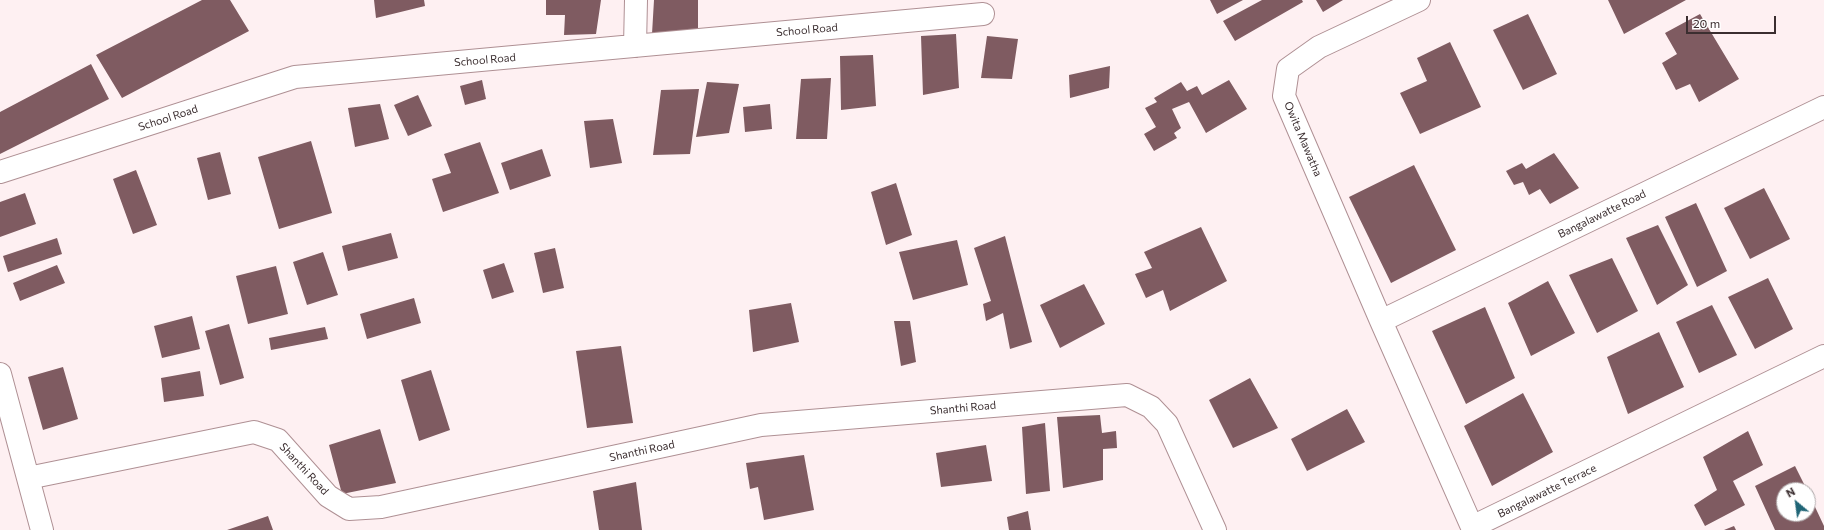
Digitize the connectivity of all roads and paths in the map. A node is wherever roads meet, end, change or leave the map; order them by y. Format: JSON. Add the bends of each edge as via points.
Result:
{"nodes":[{"id":1,"x":636,"y":0,"type":"edge"},
{"id":2,"x":1419,"y":0,"type":"edge"},
{"id":3,"x":983,"y":14,"type":"dead end"},
{"id":4,"x":635,"y":46,"type":"junction"},
{"id":5,"x":1824,"y":107,"type":"edge"},
{"id":6,"x":0,"y":172,"type":"edge"},
{"id":7,"x":1381,"y":321,"type":"junction"},
{"id":8,"x":1824,"y":356,"type":"edge"},
{"id":9,"x":0,"y":374,"type":"edge"},
{"id":10,"x":28,"y":478,"type":"junction"},
{"id":11,"x":1473,"y":528,"type":"edge"},
{"id":12,"x":42,"y":530,"type":"edge"},
{"id":13,"x":1215,"y":530,"type":"edge"}],
"edges":[{"from":1,"to":4,"type":"street"},
{"from":2,"to":7,"type":"street","name":"Owita Mawatha","via":[[1313,52],[1288,69],[1284,96]]},
{"from":3,"to":4,"type":"street","name":"School Road"},
{"from":4,"to":6,"type":"street","name":"School Road","via":[[295,77]]},
{"from":5,"to":7,"type":"street","name":"Bangalawatte Road"},
{"from":7,"to":11,"type":"street","name":"Bangalawatte Terrace"},
{"from":8,"to":11,"type":"street","name":"Bangalawatte Terrace"},
{"from":9,"to":10,"type":"street"},
{"from":10,"to":12,"type":"street"},
{"from":10,"to":13,"type":"street","name":"Shanthi Road","via":[[254,432],[278,440],[328,496],[349,509],[381,508],[761,425],[1126,395],[1151,406],[1167,424]]}]}
